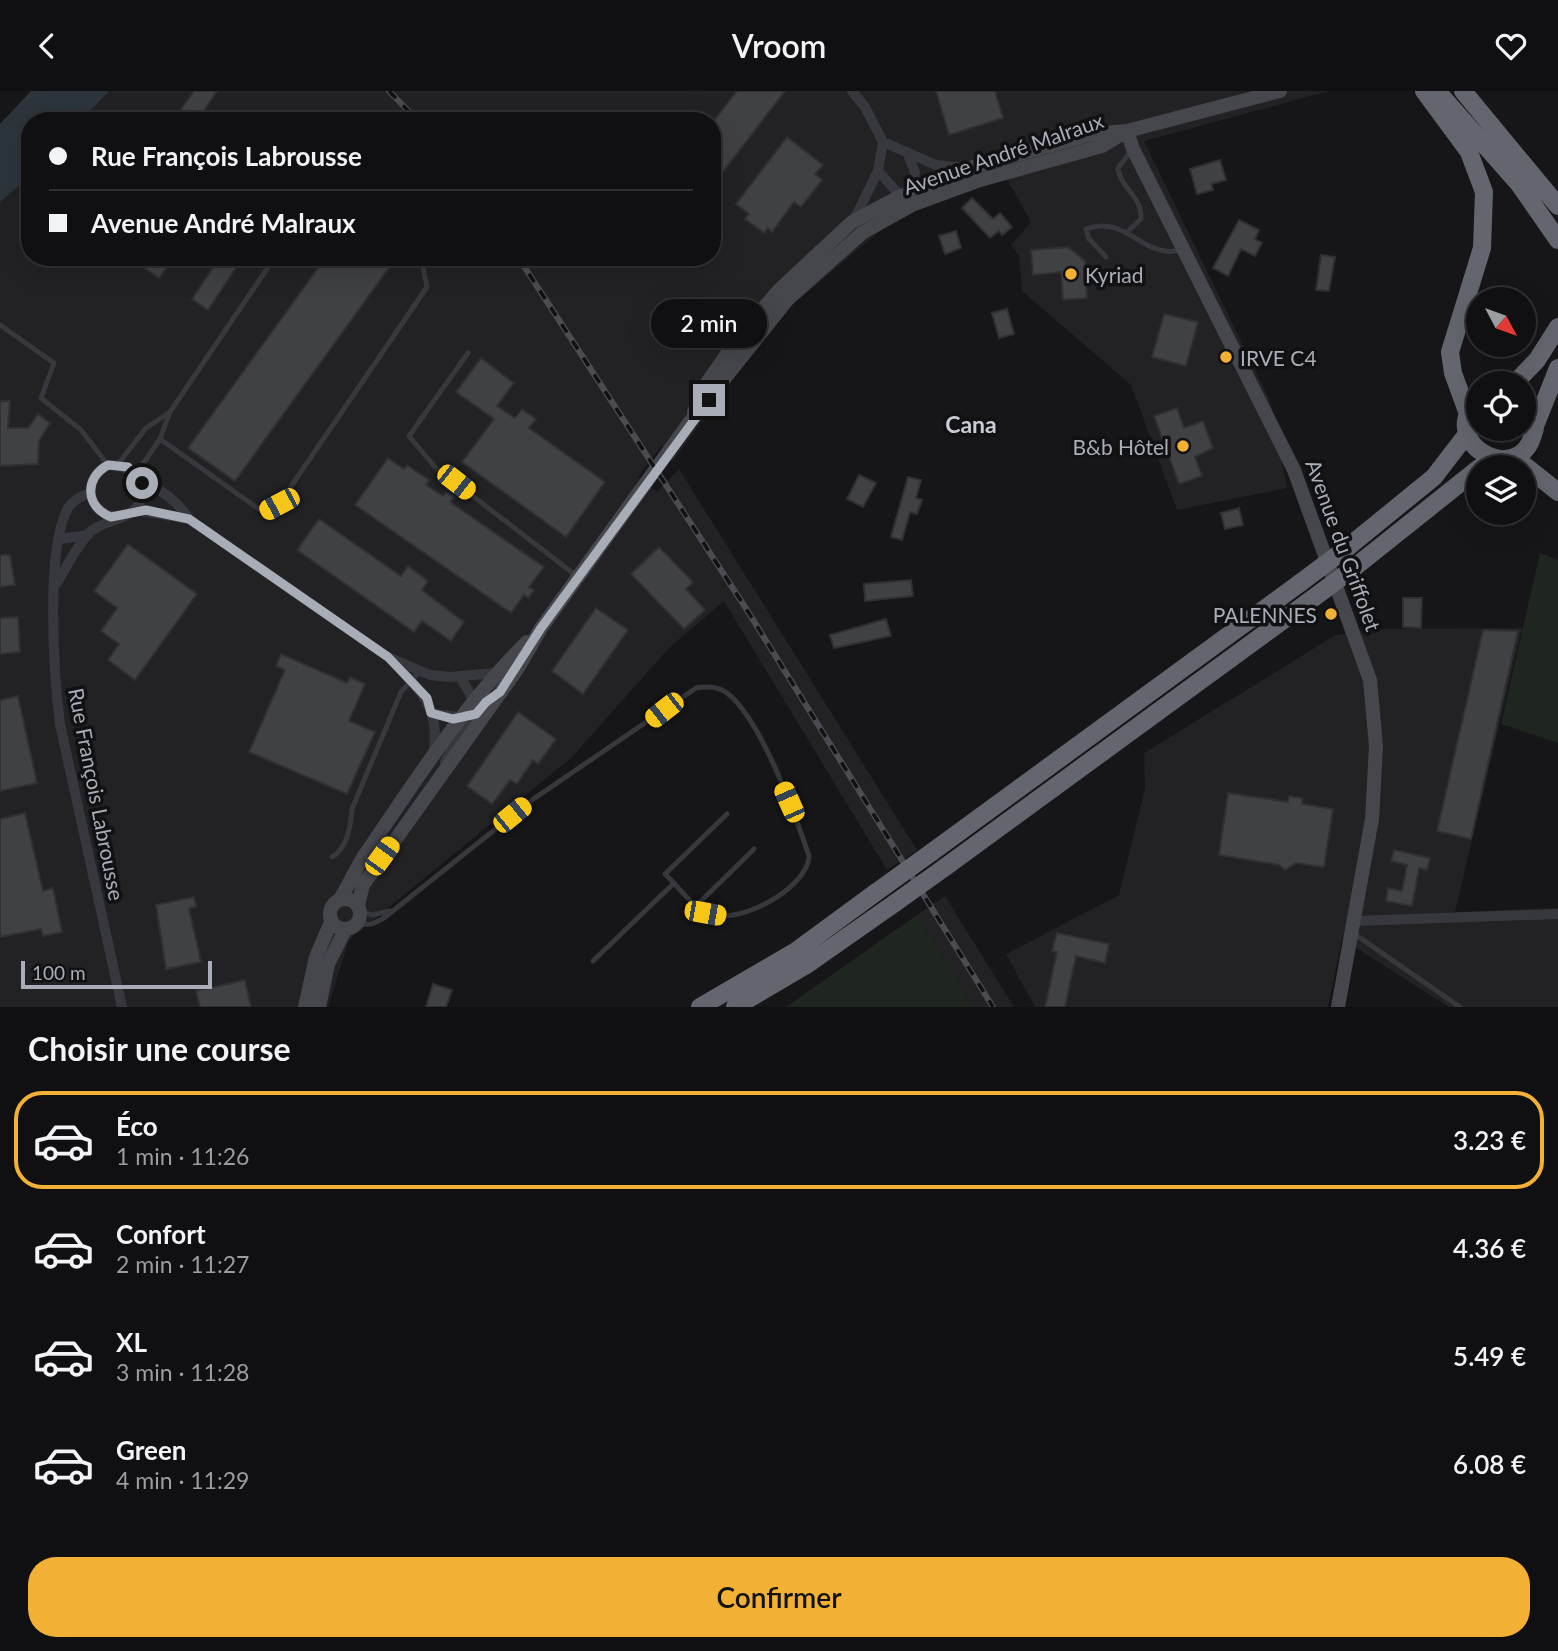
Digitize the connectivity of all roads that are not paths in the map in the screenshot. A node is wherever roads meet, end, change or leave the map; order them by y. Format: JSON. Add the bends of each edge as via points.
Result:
{"nodes":[{"id":1,"x":852,"y":91,"type":"edge"},
{"id":2,"x":1280,"y":91,"type":"edge"},
{"id":3,"x":1424,"y":91,"type":"edge"},
{"id":4,"x":1437,"y":91,"type":"edge"},
{"id":5,"x":1463,"y":91,"type":"edge"},
{"id":6,"x":1127,"y":131,"type":"junction"},
{"id":7,"x":883,"y":142,"type":"junction"},
{"id":8,"x":1133,"y":149,"type":"junction"},
{"id":9,"x":907,"y":152,"type":"junction"},
{"id":10,"x":970,"y":168,"type":"junction"},
{"id":11,"x":878,"y":171,"type":"junction"},
{"id":12,"x":908,"y":197,"type":"junction"},
{"id":13,"x":1558,"y":206,"type":"edge"},
{"id":14,"x":852,"y":222,"type":"junction"},
{"id":15,"x":1127,"y":232,"type":"junction"},
{"id":16,"x":1558,"y":240,"type":"edge"},
{"id":17,"x":1185,"y":249,"type":"junction"},
{"id":18,"x":1106,"y":257,"type":"dead end"},
{"id":19,"x":269,"y":266,"type":"edge"},
{"id":20,"x":422,"y":266,"type":"edge"},
{"id":21,"x":0,"y":324,"type":"edge"},
{"id":22,"x":1558,"y":327,"type":"edge"},
{"id":23,"x":468,"y":353,"type":"dead end"},
{"id":24,"x":1558,"y":368,"type":"edge"},
{"id":25,"x":1527,"y":371,"type":"edge"},
{"id":26,"x":1466,"y":409,"type":"edge"},
{"id":27,"x":170,"y":412,"type":"junction"},
{"id":28,"x":689,"y":423,"type":"junction"},
{"id":29,"x":1536,"y":423,"type":"edge"},
{"id":30,"x":1466,"y":435,"type":"edge"},
{"id":31,"x":160,"y":439,"type":"junction"},
{"id":32,"x":1530,"y":441,"type":"edge"},
{"id":33,"x":1517,"y":455,"type":"edge"},
{"id":34,"x":113,"y":465,"type":"junction"},
{"id":35,"x":1536,"y":474,"type":"edge"},
{"id":36,"x":139,"y":478,"type":"junction"},
{"id":37,"x":1466,"y":480,"type":"edge"},
{"id":38,"x":1558,"y":492,"type":"edge"},
{"id":39,"x":90,"y":493,"type":"junction"},
{"id":40,"x":135,"y":510,"type":"junction"},
{"id":41,"x":120,"y":517,"type":"junction"},
{"id":42,"x":189,"y":519,"type":"junction"},
{"id":43,"x":88,"y":535,"type":"junction"},
{"id":44,"x":60,"y":539,"type":"junction"},
{"id":45,"x":578,"y":577,"type":"junction"},
{"id":46,"x":55,"y":586,"type":"junction"},
{"id":47,"x":541,"y":628,"type":"junction"},
{"id":48,"x":388,"y":657,"type":"junction"},
{"id":49,"x":420,"y":671,"type":"junction"},
{"id":50,"x":495,"y":673,"type":"junction"},
{"id":51,"x":460,"y":676,"type":"junction"},
{"id":52,"x":412,"y":682,"type":"junction"},
{"id":53,"x":500,"y":692,"type":"junction"},
{"id":54,"x":471,"y":711,"type":"junction"},
{"id":55,"x":431,"y":713,"type":"junction"},
{"id":56,"x":432,"y":759,"type":"junction"},
{"id":57,"x":438,"y":778,"type":"junction"},
{"id":58,"x":727,"y":814,"type":"dead end"},
{"id":59,"x":754,"y":849,"type":"dead end"},
{"id":60,"x":332,"y":857,"type":"dead end"},
{"id":61,"x":674,"y":883,"type":"junction"},
{"id":62,"x":340,"y":898,"type":"junction"},
{"id":63,"x":697,"y":905,"type":"junction"},
{"id":64,"x":393,"y":910,"type":"junction"},
{"id":65,"x":1558,"y":914,"type":"edge"},
{"id":66,"x":355,"y":918,"type":"junction"},
{"id":67,"x":331,"y":922,"type":"junction"},
{"id":68,"x":1354,"y":927,"type":"junction"},
{"id":69,"x":593,"y":961,"type":"dead end"},
{"id":70,"x":122,"y":1007,"type":"edge"},
{"id":71,"x":304,"y":1007,"type":"edge"},
{"id":72,"x":318,"y":1007,"type":"edge"},
{"id":73,"x":700,"y":1007,"type":"edge"},
{"id":74,"x":735,"y":1007,"type":"edge"},
{"id":75,"x":1338,"y":1007,"type":"edge"},
{"id":76,"x":1460,"y":1007,"type":"edge"}],
"edges":[{"from":1,"to":7,"type":"street"},
{"from":2,"to":6,"type":"street","name":"Avenue André Malraux"},
{"from":3,"to":26,"type":"highway","via":[[1469,152],[1484,192],[1478,268],[1450,352]]},
{"from":4,"to":16,"type":"highway","via":[[1519,184]]},
{"from":5,"to":13,"type":"highway"},
{"from":6,"to":8,"type":"street","name":"Avenue du Griffolet"},
{"from":6,"to":10,"type":"street","name":"Avenue André Malraux","via":[[1092,134]]},
{"from":6,"to":12,"type":"street","name":"Avenue André Malraux","via":[[1102,146]]},
{"from":7,"to":9,"type":"street"},
{"from":7,"to":11,"type":"street"},
{"from":8,"to":15,"type":"lane","via":[[1118,168],[1142,212]]},
{"from":8,"to":17,"type":"street","name":"Avenue du Griffolet"},
{"from":9,"to":10,"type":"street","via":[[936,165]]},
{"from":9,"to":12,"type":"street","via":[[915,172]]},
{"from":10,"to":12,"type":"street","name":"Avenue André Malraux"},
{"from":11,"to":12,"type":"street"},
{"from":11,"to":14,"type":"street"},
{"from":12,"to":14,"type":"street","name":"Avenue André Malraux"},
{"from":12,"to":28,"type":"street","name":"Avenue André Malraux","via":[[788,299]]},
{"from":14,"to":28,"type":"street","name":"Avenue André Malraux","via":[[779,290],[741,334],[702,390]]},
{"from":15,"to":17,"type":"lane","via":[[1151,247],[1175,252]]},
{"from":15,"to":18,"type":"lane","via":[[1107,224],[1086,229]]},
{"from":17,"to":68,"type":"street","name":"Avenue du Griffolet","via":[[1294,470],[1370,680],[1376,772]]},
{"from":19,"to":27,"type":"lane"},
{"from":20,"to":31,"type":"lane","via":[[426,287],[279,504],[263,512]]},
{"from":21,"to":34,"type":"lane","via":[[54,363],[41,398],[81,430]]},
{"from":22,"to":25,"type":"highway"},
{"from":23,"to":45,"type":"lane","via":[[410,436],[435,467]]},
{"from":24,"to":29,"type":"highway"},
{"from":27,"to":31,"type":"lane"},
{"from":27,"to":34,"type":"lane","via":[[146,428]]},
{"from":28,"to":45,"type":"street","name":"Avenue André Malraux"},
{"from":30,"to":73,"type":"highway","bridge":true,"via":[[1434,477],[1300,583],[796,951]]},
{"from":31,"to":36,"type":"lane"},
{"from":32,"to":33,"type":"highway"},
{"from":34,"to":36,"type":"street"},
{"from":34,"to":39,"type":"street","name":"Rue François Labrousse","via":[[94,476]]},
{"from":35,"to":38,"type":"highway"},
{"from":36,"to":40,"type":"street","via":[[140,502]]},
{"from":36,"to":42,"type":"street","via":[[182,507]]},
{"from":37,"to":74,"type":"highway","bridge":true,"via":[[1308,602],[944,868],[808,964]]},
{"from":39,"to":41,"type":"street","via":[[103,514]]},
{"from":39,"to":44,"type":"street","name":"Rue François Labrousse","via":[[79,496],[68,508]]},
{"from":40,"to":41,"type":"street"},
{"from":40,"to":42,"type":"street"},
{"from":41,"to":43,"type":"street"},
{"from":42,"to":48,"type":"street"},
{"from":43,"to":44,"type":"street"},
{"from":43,"to":46,"type":"street"},
{"from":44,"to":46,"type":"street","name":"Rue François Labrousse"},
{"from":45,"to":47,"type":"street","name":"Avenue André Malraux"},
{"from":46,"to":70,"type":"street","name":"Rue François Labrousse","via":[[60,724]]},
{"from":47,"to":50,"type":"street","name":"Avenue André Malraux"},
{"from":47,"to":53,"type":"street","name":"Avenue André Malraux"},
{"from":48,"to":49,"type":"street"},
{"from":48,"to":52,"type":"street"},
{"from":49,"to":51,"type":"street"},
{"from":49,"to":52,"type":"lane"},
{"from":50,"to":51,"type":"street"},
{"from":50,"to":54,"type":"street","name":"Avenue André Malraux"},
{"from":51,"to":54,"type":"street"},
{"from":52,"to":55,"type":"street","via":[[427,698]]},
{"from":52,"to":60,"type":"lane","via":[[401,692],[352,809],[352,825],[340,852]]},
{"from":53,"to":54,"type":"street","name":"Avenue André Malraux"},
{"from":53,"to":57,"type":"street","name":"Avenue André Malraux"},
{"from":54,"to":55,"type":"street"},
{"from":54,"to":56,"type":"street","name":"Avenue André Malraux"},
{"from":54,"to":57,"type":"street","name":"Avenue André Malraux"},
{"from":55,"to":56,"type":"street"},
{"from":56,"to":62,"type":"street","name":"Avenue André Malraux"},
{"from":57,"to":66,"type":"street","name":"Avenue André Malraux","via":[[363,885]]},
{"from":58,"to":61,"type":"lane","via":[[665,874]]},
{"from":59,"to":63,"type":"lane"},
{"from":61,"to":63,"type":"lane"},
{"from":61,"to":69,"type":"lane"},
{"from":62,"to":66,"type":"street","via":[[348,898]]},
{"from":62,"to":67,"type":"street","name":"Avenue André Malraux"},
{"from":63,"to":64,"type":"lane","via":[[705,913],[727,916],[752,909],[793,887],[808,867],[809,856],[767,752],[738,704],[725,691],[709,686],[684,695],[624,740],[576,767]]},
{"from":64,"to":66,"type":"lane"},
{"from":64,"to":66,"type":"lane","via":[[372,924]]},
{"from":65,"to":68,"type":"street"},
{"from":66,"to":67,"type":"street"},
{"from":66,"to":72,"type":"street","name":"Avenue André Malraux","via":[[328,964]]},
{"from":67,"to":71,"type":"street","via":[[316,957]]},
{"from":68,"to":75,"type":"street","name":"Avenue du Griffolet"},
{"from":68,"to":76,"type":"lane","via":[[1374,951]]}]}
